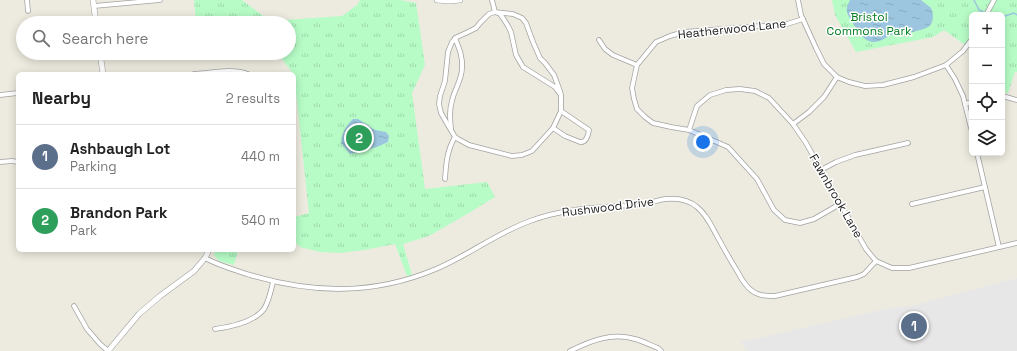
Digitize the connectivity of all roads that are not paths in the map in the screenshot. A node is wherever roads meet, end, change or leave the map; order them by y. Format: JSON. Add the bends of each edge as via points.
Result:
{"nodes":[{"id":1,"x":26,"y":0,"type":"edge"},
{"id":2,"x":93,"y":0,"type":"edge"},
{"id":3,"x":160,"y":0,"type":"edge"},
{"id":4,"x":437,"y":0,"type":"edge"},
{"id":5,"x":460,"y":0,"type":"edge"},
{"id":6,"x":492,"y":0,"type":"edge"},
{"id":7,"x":798,"y":0,"type":"edge"},
{"id":8,"x":994,"y":0,"type":"edge"},
{"id":9,"x":94,"y":6,"type":"junction"},
{"id":10,"x":28,"y":11,"type":"dead end"},
{"id":11,"x":495,"y":12,"type":"junction"},
{"id":12,"x":987,"y":12,"type":"edge"},
{"id":13,"x":95,"y":16,"type":"edge"},
{"id":14,"x":803,"y":20,"type":"junction"},
{"id":15,"x":455,"y":38,"type":"junction"},
{"id":16,"x":599,"y":40,"type":"dead end"},
{"id":17,"x":969,"y":43,"type":"edge"},
{"id":18,"x":101,"y":60,"type":"edge"},
{"id":19,"x":637,"y":65,"type":"junction"},
{"id":20,"x":946,"y":65,"type":"junction"},
{"id":21,"x":103,"y":72,"type":"edge"},
{"id":22,"x":219,"y":72,"type":"edge"},
{"id":23,"x":243,"y":72,"type":"edge"},
{"id":24,"x":837,"y":76,"type":"junction"},
{"id":25,"x":16,"y":93,"type":"edge"},
{"id":26,"x":0,"y":95,"type":"edge"},
{"id":27,"x":561,"y":95,"type":"junction"},
{"id":28,"x":1005,"y":97,"type":"edge"},
{"id":29,"x":1017,"y":100,"type":"edge"},
{"id":30,"x":969,"y":103,"type":"edge"},
{"id":31,"x":965,"y":104,"type":"junction"},
{"id":32,"x":561,"y":111,"type":"junction"},
{"id":33,"x":969,"y":120,"type":"edge"},
{"id":34,"x":793,"y":124,"type":"junction"},
{"id":35,"x":553,"y":128,"type":"junction"},
{"id":36,"x":451,"y":130,"type":"junction"},
{"id":37,"x":689,"y":130,"type":"junction"},
{"id":38,"x":455,"y":136,"type":"junction"},
{"id":39,"x":908,"y":142,"type":"dead end"},
{"id":40,"x":978,"y":156,"type":"edge"},
{"id":41,"x":0,"y":162,"type":"edge"},
{"id":42,"x":16,"y":162,"type":"edge"},
{"id":43,"x":821,"y":170,"type":"junction"},
{"id":44,"x":445,"y":179,"type":"dead end"},
{"id":45,"x":985,"y":187,"type":"junction"},
{"id":46,"x":840,"y":204,"type":"junction"},
{"id":47,"x":912,"y":204,"type":"dead end"},
{"id":48,"x":1017,"y":243,"type":"edge"},
{"id":49,"x":999,"y":247,"type":"junction"},
{"id":50,"x":208,"y":252,"type":"edge"},
{"id":51,"x":206,"y":258,"type":"junction"},
{"id":52,"x":876,"y":261,"type":"junction"},
{"id":53,"x":273,"y":282,"type":"junction"},
{"id":54,"x":74,"y":306,"type":"dead end"},
{"id":55,"x":215,"y":329,"type":"dead end"},
{"id":56,"x":108,"y":351,"type":"edge"},
{"id":57,"x":570,"y":351,"type":"edge"},
{"id":58,"x":661,"y":351,"type":"edge"}],
"edges":[{"from":1,"to":10,"type":"street"},
{"from":2,"to":9,"type":"street"},
{"from":3,"to":9,"type":"street"},
{"from":4,"to":5,"type":"street"},
{"from":6,"to":11,"type":"street"},
{"from":7,"to":14,"type":"street"},
{"from":8,"to":12,"type":"street"},
{"from":9,"to":13,"type":"street"},
{"from":11,"to":15,"type":"street","via":[[476,28]]},
{"from":11,"to":27,"type":"street","via":[[500,14],[508,26],[516,55],[523,67],[555,87]]},
{"from":11,"to":27,"type":"street","via":[[513,14],[526,23],[540,58],[554,75]]},
{"from":14,"to":19,"type":"street","name":"Heatherwood Lane","via":[[787,24],[684,32],[656,42]]},
{"from":14,"to":24,"type":"street","via":[[824,64]]},
{"from":15,"to":36,"type":"street","via":[[462,56],[462,70],[452,100]]},
{"from":15,"to":36,"type":"street","via":[[448,52],[439,104]]},
{"from":16,"to":19,"type":"street","via":[[613,55]]},
{"from":17,"to":20,"type":"street"},
{"from":18,"to":21,"type":"street"},
{"from":19,"to":37,"type":"street","name":"Heatherwood Lane","via":[[632,88],[637,108],[644,117],[653,123]]},
{"from":20,"to":24,"type":"street","via":[[883,85],[865,86]]},
{"from":20,"to":31,"type":"street"},
{"from":22,"to":23,"type":"street"},
{"from":24,"to":34,"type":"street","via":[[824,97]]},
{"from":25,"to":26,"type":"street"},
{"from":27,"to":32,"type":"street"},
{"from":28,"to":29,"type":"street"},
{"from":30,"to":31,"type":"street"},
{"from":31,"to":33,"type":"street"},
{"from":32,"to":35,"type":"street"},
{"from":32,"to":35,"type":"street","via":[[589,130],[586,140],[580,142]]},
{"from":34,"to":37,"type":"street","name":"Fawnbrook Lane","via":[[769,98],[755,91],[740,89],[710,95],[698,106]]},
{"from":34,"to":43,"type":"street","name":"Fawnbrook Lane"},
{"from":35,"to":38,"type":"street","via":[[532,150],[512,156],[469,145]]},
{"from":36,"to":38,"type":"street"},
{"from":37,"to":46,"type":"street","name":"Heatherwood Lane","via":[[728,147],[757,179],[774,210],[785,220],[800,223],[814,219]]},
{"from":38,"to":44,"type":"street","via":[[446,160]]},
{"from":39,"to":43,"type":"street","via":[[855,155]]},
{"from":40,"to":45,"type":"street"},
{"from":41,"to":42,"type":"street"},
{"from":43,"to":46,"type":"street","name":"Fawnbrook Lane"},
{"from":45,"to":47,"type":"street"},
{"from":45,"to":49,"type":"street"},
{"from":46,"to":52,"type":"street","name":"Fawnbrook Lane","via":[[866,249]]},
{"from":48,"to":49,"type":"street"},
{"from":49,"to":52,"type":"street","via":[[909,268],[892,268]]},
{"from":50,"to":51,"type":"street"},
{"from":51,"to":53,"type":"street","name":"Rushwood Drive","via":[[224,267]]},
{"from":51,"to":56,"type":"street","via":[[194,271],[139,314]]},
{"from":52,"to":53,"type":"street","name":"Rushwood Drive","via":[[864,274],[857,277],[775,296],[762,296],[751,291],[743,282],[707,218],[696,206],[681,199],[665,199],[644,204],[574,210],[532,220],[437,268],[390,284],[325,289]]},
{"from":53,"to":55,"type":"street","via":[[264,309],[255,317],[230,327]]},
{"from":54,"to":56,"type":"street","via":[[87,330]]},
{"from":57,"to":58,"type":"street","via":[[591,341],[615,337],[633,338]]}]}
